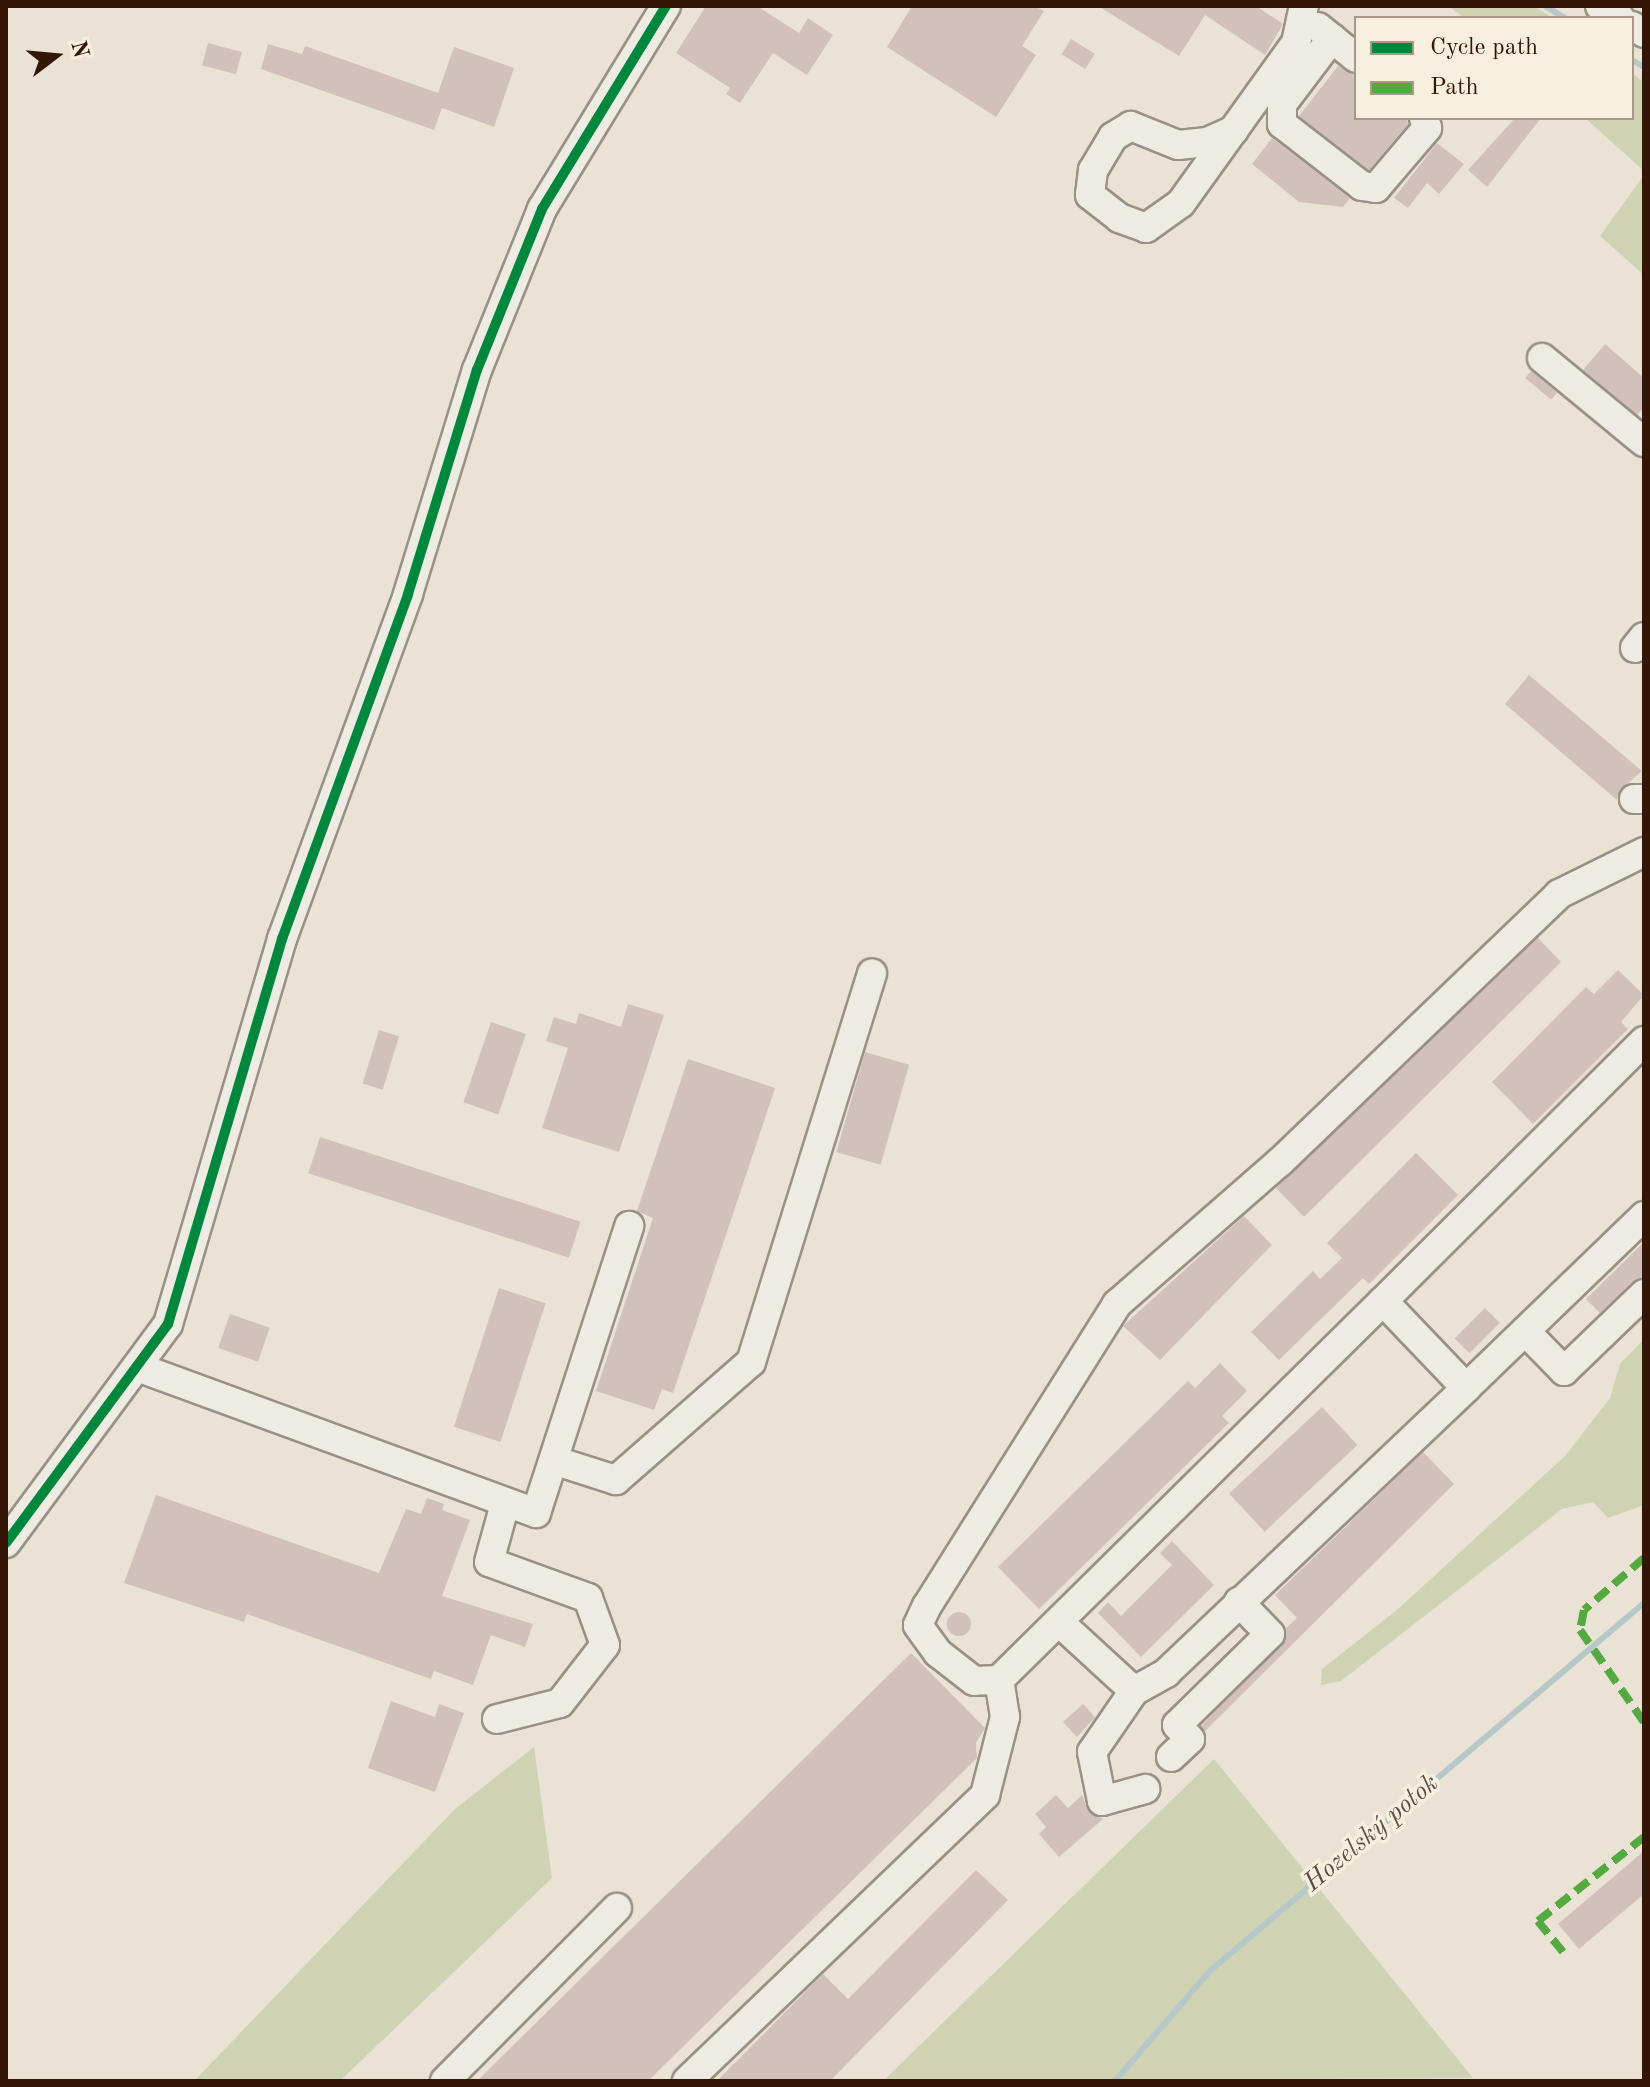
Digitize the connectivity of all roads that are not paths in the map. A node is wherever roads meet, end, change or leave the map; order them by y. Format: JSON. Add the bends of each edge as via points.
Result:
{"nodes":[{"id":1,"x":666,"y":6,"type":"edge"},
{"id":2,"x":1303,"y":10,"type":"edge"},
{"id":3,"x":1332,"y":38,"type":"junction"},
{"id":4,"x":1354,"y":56,"type":"edge"},
{"id":5,"x":1425,"y":120,"type":"edge"},
{"id":6,"x":1234,"y":130,"type":"junction"},
{"id":7,"x":1542,"y":358,"type":"dead end"},
{"id":8,"x":1644,"y":442,"type":"edge"},
{"id":9,"x":1644,"y":852,"type":"edge"},
{"id":10,"x":872,"y":973,"type":"dead end"},
{"id":11,"x":1644,"y":1041,"type":"edge"},
{"id":12,"x":1644,"y":1216,"type":"edge"},
{"id":13,"x":629,"y":1226,"type":"dead end"},
{"id":14,"x":1644,"y":1294,"type":"edge"},
{"id":15,"x":1383,"y":1301,"type":"junction"},
{"id":16,"x":1525,"y":1331,"type":"junction"},
{"id":17,"x":137,"y":1367,"type":"junction"},
{"id":18,"x":1466,"y":1388,"type":"junction"},
{"id":19,"x":556,"y":1461,"type":"junction"},
{"id":20,"x":505,"y":1504,"type":"junction"},
{"id":21,"x":6,"y":1543,"type":"edge"},
{"id":22,"x":1239,"y":1602,"type":"junction"},
{"id":23,"x":1059,"y":1622,"type":"junction"},
{"id":24,"x":999,"y":1680,"type":"junction"},
{"id":25,"x":1134,"y":1691,"type":"junction"},
{"id":26,"x":497,"y":1719,"type":"dead end"},
{"id":27,"x":1171,"y":1757,"type":"dead end"},
{"id":28,"x":1145,"y":1789,"type":"dead end"},
{"id":29,"x":617,"y":1908,"type":"dead end"},
{"id":30,"x":445,"y":2081,"type":"edge"},
{"id":31,"x":687,"y":2081,"type":"edge"}],
"edges":[{"from":1,"to":17,"type":"street","via":[[542,209],[477,370],[408,594],[282,939],[168,1324]]},
{"from":2,"to":3,"type":"street"},
{"from":2,"to":6,"type":"street","via":[[1296,43]]},
{"from":3,"to":4,"type":"street"},
{"from":3,"to":5,"type":"street","via":[[1282,104],[1282,124],[1362,186],[1376,188],[1427,128]]},
{"from":6,"to":6,"type":"street","via":[[1181,203],[1146,228],[1119,218],[1090,195],[1093,170],[1113,137],[1131,126],[1178,145],[1207,142]]},
{"from":7,"to":8,"type":"street"},
{"from":9,"to":24,"type":"street","via":[[1559,894],[1280,1162],[1117,1304],[918,1625],[938,1653],[974,1681]]},
{"from":10,"to":19,"type":"street","via":[[751,1362],[616,1480]]},
{"from":11,"to":15,"type":"street"},
{"from":12,"to":16,"type":"street"},
{"from":13,"to":19,"type":"street"},
{"from":14,"to":16,"type":"street","via":[[1564,1371]]},
{"from":15,"to":18,"type":"street"},
{"from":15,"to":23,"type":"street"},
{"from":16,"to":18,"type":"street"},
{"from":17,"to":20,"type":"street"},
{"from":17,"to":21,"type":"street"},
{"from":18,"to":22,"type":"street"},
{"from":19,"to":20,"type":"street","via":[[536,1513]]},
{"from":20,"to":26,"type":"street","via":[[489,1562],[588,1598],[605,1645],[560,1703]]},
{"from":22,"to":25,"type":"street","via":[[1166,1673]]},
{"from":22,"to":27,"type":"street","via":[[1270,1634],[1177,1725],[1190,1739]]},
{"from":23,"to":24,"type":"street"},
{"from":23,"to":25,"type":"street"},
{"from":24,"to":31,"type":"street","via":[[1005,1717],[985,1795]]},
{"from":25,"to":28,"type":"street","via":[[1092,1752],[1102,1801]]},
{"from":29,"to":30,"type":"street"}]}
